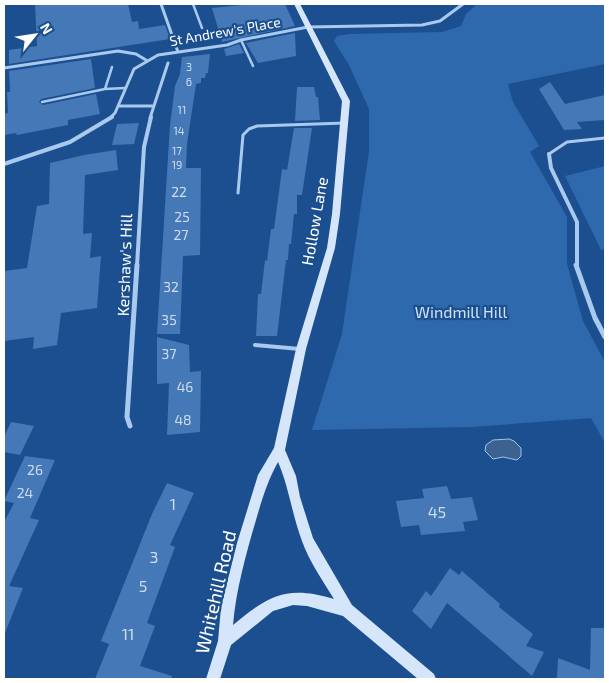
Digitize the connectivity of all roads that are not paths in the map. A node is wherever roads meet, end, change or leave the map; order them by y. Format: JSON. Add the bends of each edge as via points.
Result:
{"nodes":[{"id":1,"x":161,"y":4,"type":"edge"},
{"id":2,"x":193,"y":4,"type":"edge"},
{"id":3,"x":297,"y":4,"type":"edge"},
{"id":4,"x":463,"y":4,"type":"edge"},
{"id":5,"x":308,"y":27,"type":"junction"},
{"id":6,"x":202,"y":28,"type":"dead end"},
{"id":7,"x":241,"y":40,"type":"junction"},
{"id":8,"x":178,"y":52,"type":"junction"},
{"id":9,"x":146,"y":60,"type":"junction"},
{"id":10,"x":168,"y":63,"type":"dead end"},
{"id":11,"x":252,"y":66,"type":"dead end"},
{"id":12,"x":112,"y":67,"type":"dead end"},
{"id":13,"x":4,"y":68,"type":"edge"},
{"id":14,"x":125,"y":88,"type":"junction"},
{"id":15,"x":105,"y":89,"type":"junction"},
{"id":16,"x":42,"y":102,"type":"dead end"},
{"id":17,"x":119,"y":106,"type":"junction"},
{"id":18,"x":153,"y":106,"type":"junction"},
{"id":19,"x":344,"y":123,"type":"junction"},
{"id":20,"x":605,"y":138,"type":"edge"},
{"id":21,"x":549,"y":154,"type":"joint"},
{"id":22,"x":4,"y":164,"type":"edge"},
{"id":23,"x":238,"y":193,"type":"dead end"},
{"id":24,"x":605,"y":337,"type":"edge"},
{"id":25,"x":255,"y":345,"type":"dead end"},
{"id":26,"x":301,"y":349,"type":"junction"},
{"id":27,"x":130,"y":426,"type":"dead end"},
{"id":28,"x":279,"y":450,"type":"junction"},
{"id":29,"x":252,"y":513,"type":"joint"},
{"id":30,"x":348,"y":610,"type":"junction"},
{"id":31,"x":225,"y":641,"type":"junction"},
{"id":32,"x":213,"y":679,"type":"edge"},
{"id":33,"x":429,"y":679,"type":"edge"}],
"edges":[{"from":1,"to":8,"type":"street"},
{"from":2,"to":6,"type":"lane"},
{"from":3,"to":5,"type":"street","name":"Hollow Lane"},
{"from":4,"to":5,"type":"street","name":"St Andrew's Place","via":[[440,22]]},
{"from":5,"to":7,"type":"street","name":"St Andrew's Place"},
{"from":5,"to":19,"type":"street","name":"Hollow Lane","via":[[346,101]]},
{"from":7,"to":8,"type":"street","name":"St Andrew's Place"},
{"from":7,"to":11,"type":"lane"},
{"from":8,"to":9,"type":"street","name":"St Andrew's Place"},
{"from":9,"to":13,"type":"street","via":[[127,51]]},
{"from":9,"to":14,"type":"street","via":[[134,69]]},
{"from":10,"to":18,"type":"street","name":"Kershaw's Hill"},
{"from":12,"to":15,"type":"lane"},
{"from":14,"to":15,"type":"lane"},
{"from":14,"to":17,"type":"street"},
{"from":15,"to":16,"type":"lane"},
{"from":17,"to":18,"type":"street"},
{"from":17,"to":22,"type":"street","via":[[99,126],[53,149]]},
{"from":18,"to":27,"type":"street","name":"Kershaw's Hill","via":[[144,147],[138,212],[127,417]]},
{"from":19,"to":23,"type":"lane","via":[[249,128],[243,135]]},
{"from":19,"to":26,"type":"street","name":"Hollow Lane","via":[[331,248]]},
{"from":20,"to":21,"type":"lane","via":[[567,142]]},
{"from":21,"to":24,"type":"street","via":[[551,168],[578,222],[576,264]]},
{"from":25,"to":26,"type":"lane"},
{"from":26,"to":28,"type":"street","name":"Hollow Lane"},
{"from":28,"to":29,"type":"street","name":"Hollow Lane","via":[[264,475]]},
{"from":28,"to":30,"type":"street","via":[[290,476],[308,541]]},
{"from":29,"to":31,"type":"street","name":"Whitehill Road","via":[[228,607]]},
{"from":30,"to":31,"type":"street","via":[[308,598],[292,597],[262,611]]},
{"from":30,"to":33,"type":"street"},
{"from":31,"to":32,"type":"street","name":"Whitehill Road"}]}
